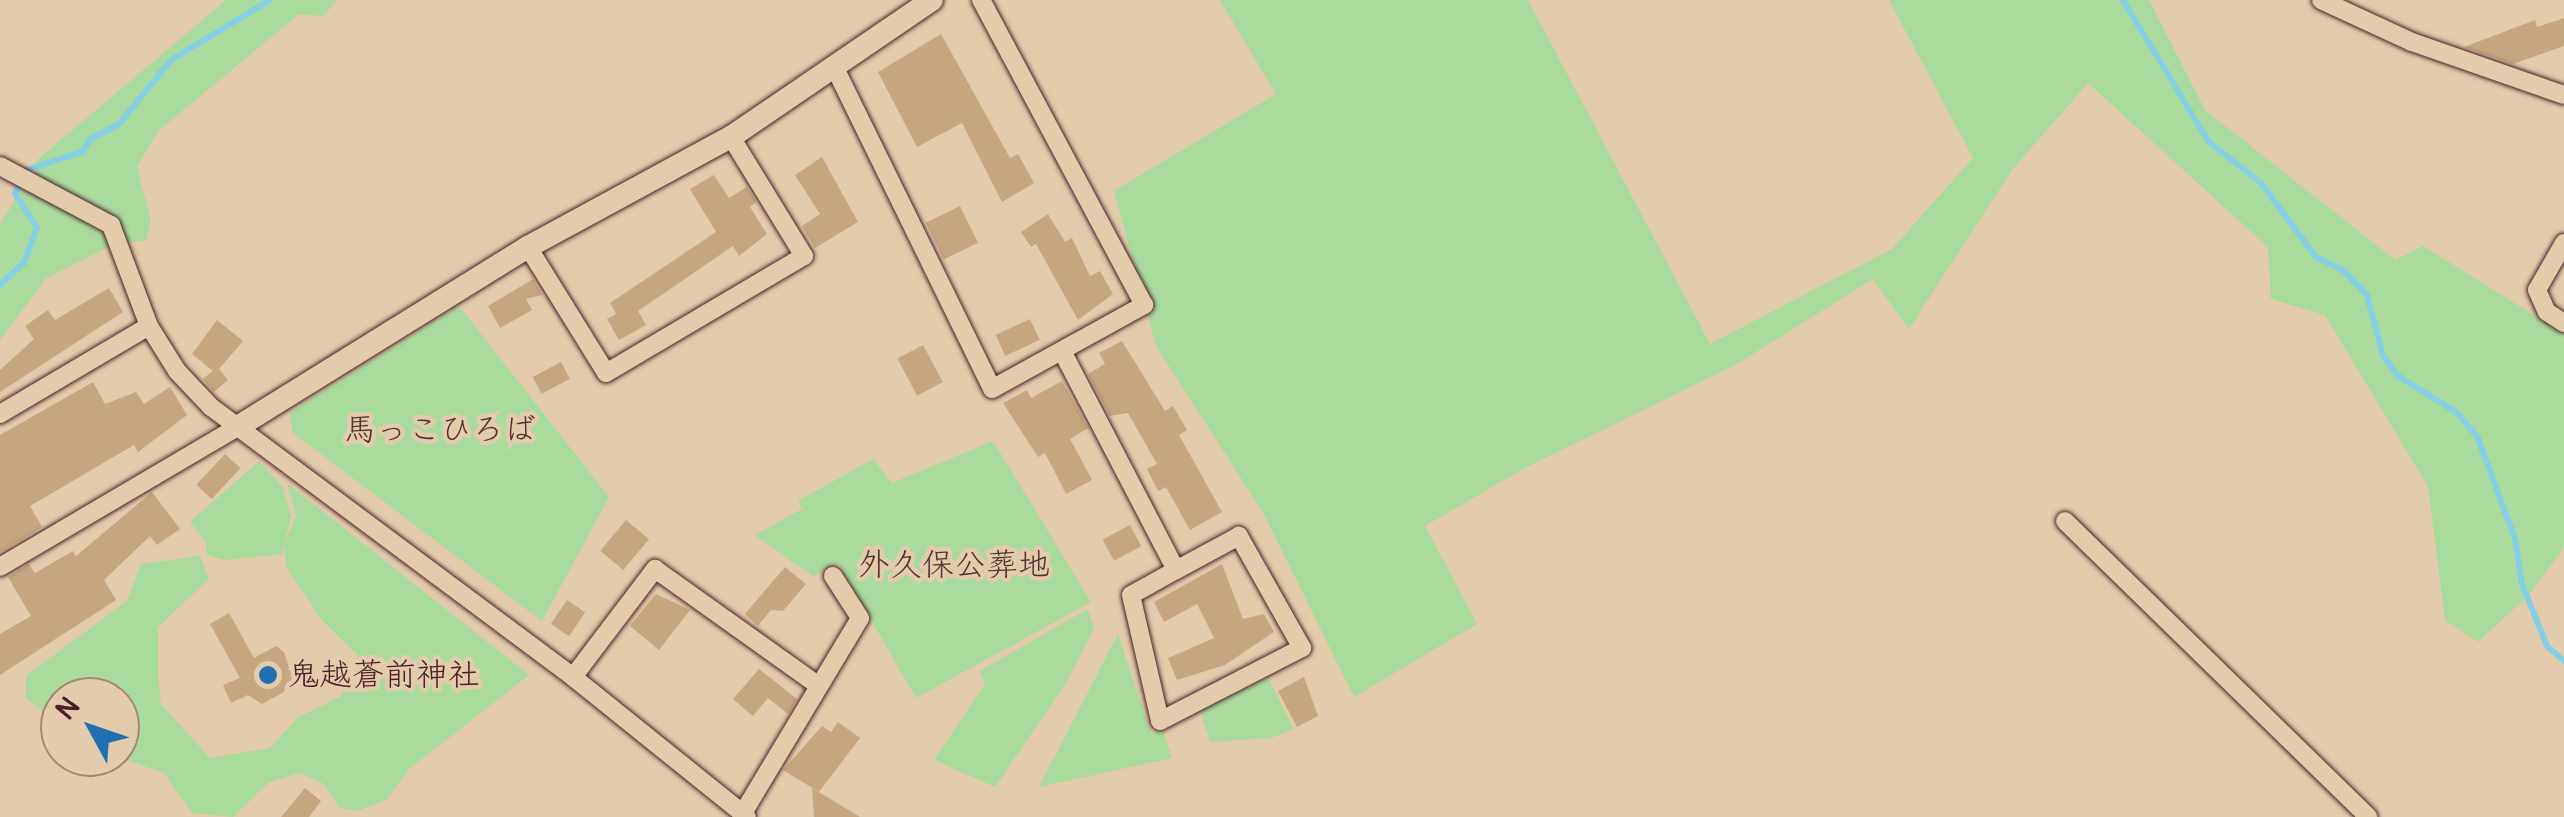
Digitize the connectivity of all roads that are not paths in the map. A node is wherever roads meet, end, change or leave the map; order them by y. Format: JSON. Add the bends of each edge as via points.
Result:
{"nodes":[{"id":1,"x":932,"y":0,"type":"edge"},
{"id":2,"x":981,"y":0,"type":"edge"},
{"id":3,"x":2321,"y":0,"type":"edge"},
{"id":4,"x":835,"y":68,"type":"junction"},
{"id":5,"x":2564,"y":96,"type":"edge"},
{"id":6,"x":731,"y":137,"type":"junction"},
{"id":7,"x":6,"y":169,"type":"edge"},
{"id":8,"x":2564,"y":243,"type":"edge"},
{"id":9,"x":528,"y":248,"type":"junction"},
{"id":10,"x":2564,"y":322,"type":"edge"},
{"id":11,"x":149,"y":326,"type":"junction"},
{"id":12,"x":1062,"y":351,"type":"junction"},
{"id":13,"x":0,"y":414,"type":"edge"},
{"id":14,"x":240,"y":426,"type":"junction"},
{"id":15,"x":2065,"y":521,"type":"dead end"},
{"id":16,"x":0,"y":568,"type":"edge"},
{"id":17,"x":1176,"y":570,"type":"junction"},
{"id":18,"x":833,"y":576,"type":"dead end"},
{"id":19,"x":573,"y":677,"type":"junction"},
{"id":20,"x":819,"y":686,"type":"junction"},
{"id":21,"x":745,"y":815,"type":"edge"},
{"id":22,"x":2368,"y":817,"type":"edge"}],
"edges":[{"from":1,"to":4,"type":"street"},
{"from":2,"to":12,"type":"street","via":[[1144,305]]},
{"from":3,"to":5,"type":"street","via":[[2412,42]]},
{"from":4,"to":6,"type":"street"},
{"from":4,"to":12,"type":"street","via":[[992,389]]},
{"from":6,"to":9,"type":"street"},
{"from":6,"to":9,"type":"street","via":[[804,256],[606,373]]},
{"from":7,"to":11,"type":"street","via":[[111,225]]},
{"from":8,"to":10,"type":"street","via":[[2536,290],[2547,312]]},
{"from":9,"to":14,"type":"street"},
{"from":11,"to":13,"type":"street"},
{"from":11,"to":14,"type":"street","via":[[177,372]]},
{"from":12,"to":17,"type":"street"},
{"from":14,"to":16,"type":"street"},
{"from":14,"to":19,"type":"street"},
{"from":15,"to":22,"type":"street"},
{"from":17,"to":17,"type":"street","via":[[1131,595],[1160,720],[1302,648],[1239,536]]},
{"from":18,"to":20,"type":"street","via":[[860,618]]},
{"from":19,"to":20,"type":"street","via":[[656,569]]},
{"from":19,"to":21,"type":"street"},
{"from":20,"to":21,"type":"street"}]}
